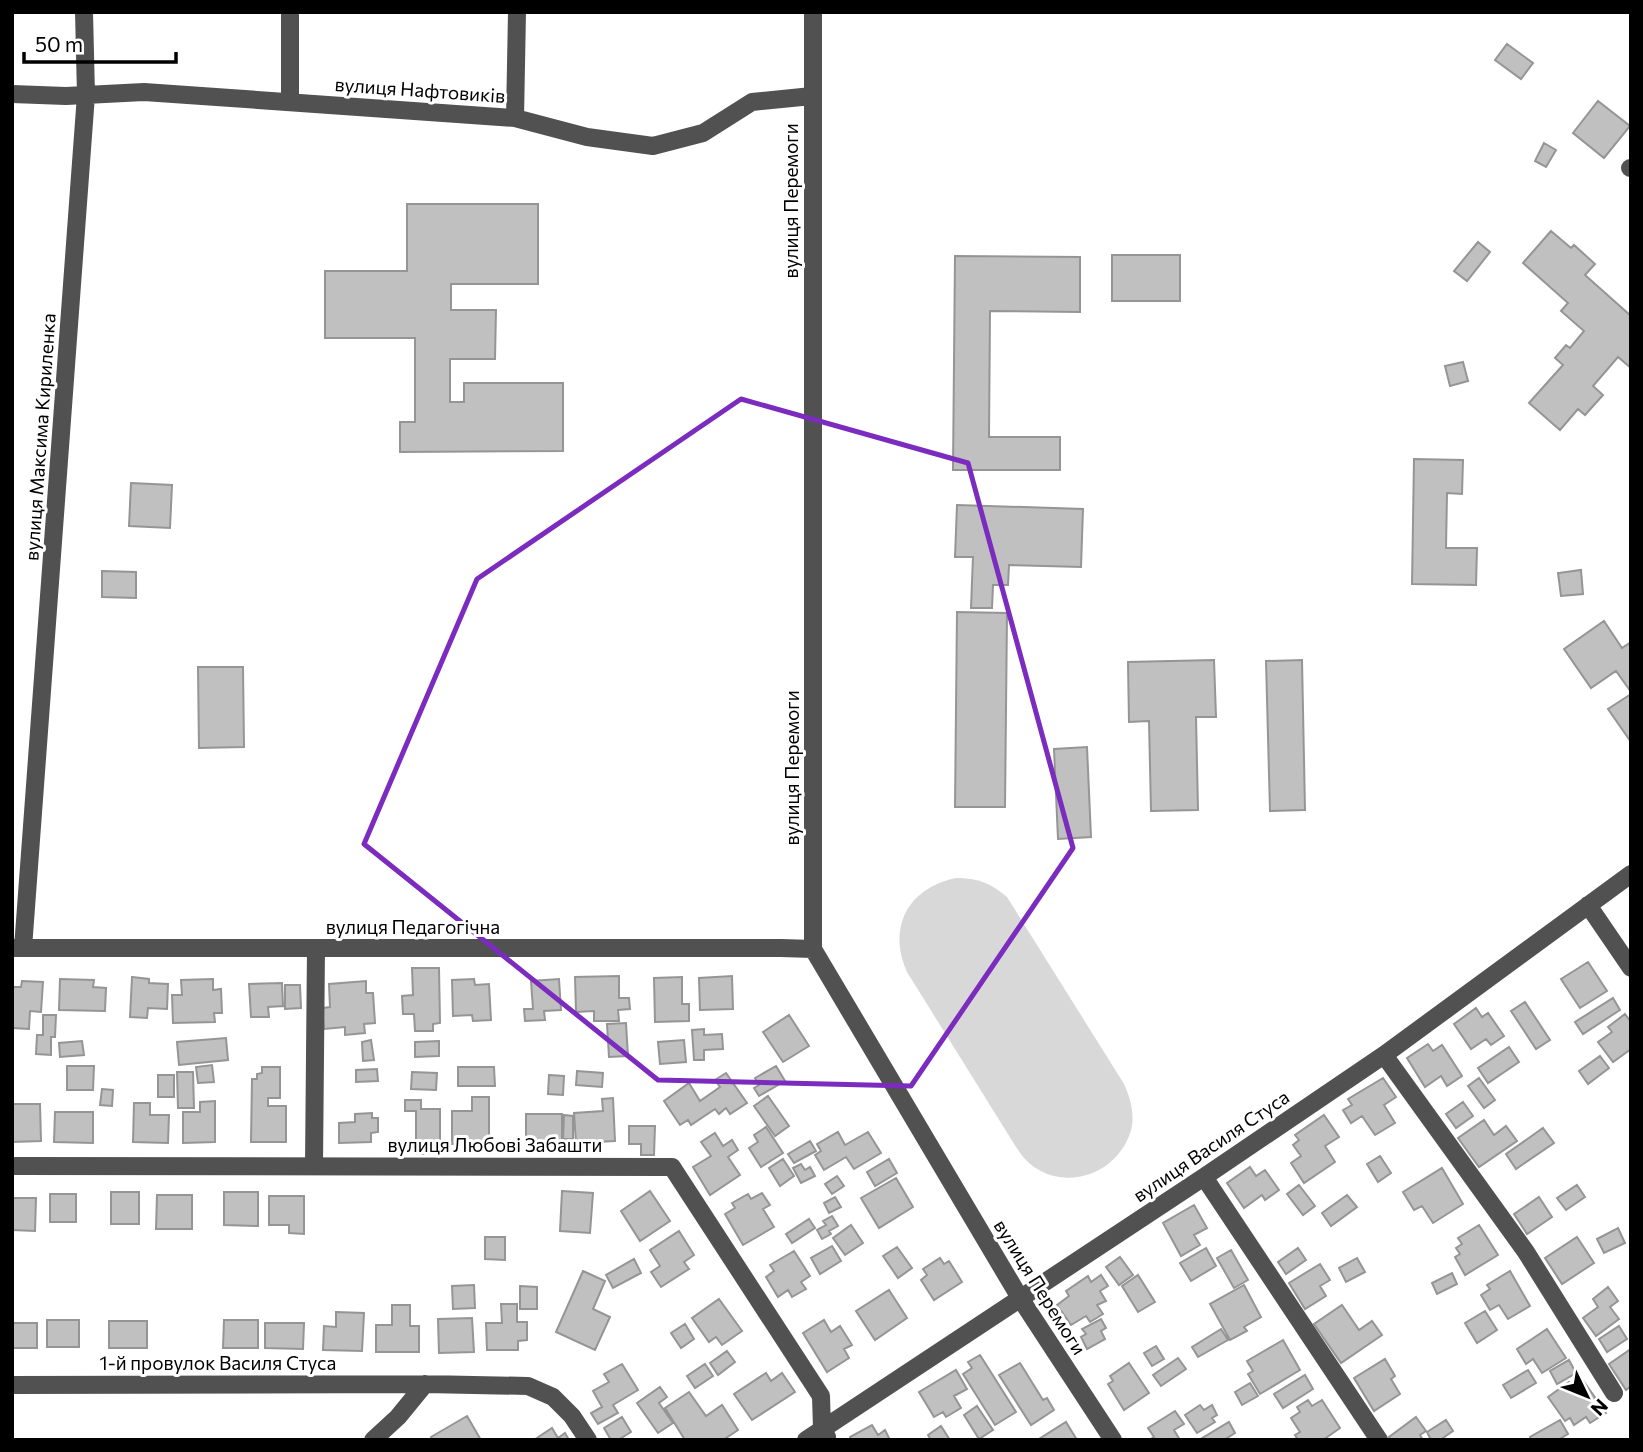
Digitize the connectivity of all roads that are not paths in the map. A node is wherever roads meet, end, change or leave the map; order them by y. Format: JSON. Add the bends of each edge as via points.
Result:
{"nodes":[{"id":1,"x":83,"y":12,"type":"edge"},
{"id":2,"x":290,"y":12,"type":"edge"},
{"id":3,"x":517,"y":12,"type":"edge"},
{"id":4,"x":813,"y":12,"type":"edge"},
{"id":5,"x":12,"y":94,"type":"edge"},
{"id":6,"x":86,"y":95,"type":"junction"},
{"id":7,"x":812,"y":96,"type":"junction"},
{"id":8,"x":290,"y":102,"type":"junction"},
{"id":9,"x":515,"y":118,"type":"junction"},
{"id":10,"x":1631,"y":874,"type":"edge"},
{"id":11,"x":1588,"y":905,"type":"junction"},
{"id":12,"x":18,"y":948,"type":"edge"},
{"id":13,"x":316,"y":948,"type":"junction"},
{"id":14,"x":813,"y":949,"type":"junction"},
{"id":15,"x":1631,"y":968,"type":"edge"},
{"id":16,"x":1384,"y":1055,"type":"junction"},
{"id":17,"x":314,"y":1165,"type":"junction"},
{"id":18,"x":12,"y":1166,"type":"edge"},
{"id":19,"x":1204,"y":1177,"type":"junction"},
{"id":20,"x":1020,"y":1298,"type":"junction"},
{"id":21,"x":425,"y":1384,"type":"junction"},
{"id":22,"x":12,"y":1385,"type":"edge"},
{"id":23,"x":1614,"y":1394,"type":"dead end"},
{"id":24,"x":825,"y":1435,"type":"edge"},
{"id":25,"x":373,"y":1440,"type":"edge"},
{"id":26,"x":588,"y":1440,"type":"edge"},
{"id":27,"x":806,"y":1440,"type":"edge"},
{"id":28,"x":1113,"y":1440,"type":"edge"},
{"id":29,"x":1379,"y":1440,"type":"edge"}],
"edges":[{"from":1,"to":6,"type":"street","name":"вулиця Максима Кириленка"},
{"from":2,"to":8,"type":"street"},
{"from":3,"to":9,"type":"street"},
{"from":4,"to":7,"type":"street","name":"вулиця Перемоги"},
{"from":5,"to":6,"type":"street","name":"вулиця Нафтовиків"},
{"from":6,"to":8,"type":"street","name":"вулиця Нафтовиків","via":[[144,92]]},
{"from":6,"to":12,"type":"street","name":"вулиця Максима Кириленка"},
{"from":7,"to":9,"type":"street","name":"вулиця Нафтовиків","via":[[752,102],[703,132],[653,146],[587,137]]},
{"from":7,"to":14,"type":"street","name":"вулиця Перемоги"},
{"from":8,"to":9,"type":"street","name":"вулиця Нафтовиків"},
{"from":10,"to":11,"type":"street","name":"вулиця Василя Стуса"},
{"from":11,"to":15,"type":"street"},
{"from":11,"to":16,"type":"street","name":"вулиця Василя Стуса"},
{"from":12,"to":13,"type":"street","name":"вулиця Педагогічна"},
{"from":13,"to":14,"type":"street","name":"вулиця Педагогічна"},
{"from":13,"to":17,"type":"street"},
{"from":14,"to":20,"type":"street","name":"вулиця Перемоги"},
{"from":16,"to":19,"type":"street","name":"вулиця Василя Стуса"},
{"from":16,"to":23,"type":"street","via":[[1526,1252]]},
{"from":17,"to":18,"type":"street","name":"вулиця Любові Забашти"},
{"from":17,"to":24,"type":"street","name":"вулиця Любові Забашти","via":[[672,1167],[821,1396]]},
{"from":19,"to":20,"type":"street","name":"вулиця Василя Стуса"},
{"from":19,"to":29,"type":"street"},
{"from":20,"to":24,"type":"street","name":"вулиця Василя Стуса"},
{"from":20,"to":28,"type":"street","name":"вулиця Перемоги"},
{"from":21,"to":22,"type":"street","name":"1-й провулок Василя Стуса"},
{"from":21,"to":25,"type":"street"},
{"from":21,"to":26,"type":"street","name":"1-й провулок Василя Стуса","via":[[528,1386],[553,1397]]},
{"from":24,"to":27,"type":"street","name":"вулиця Василя Стуса"}]}
